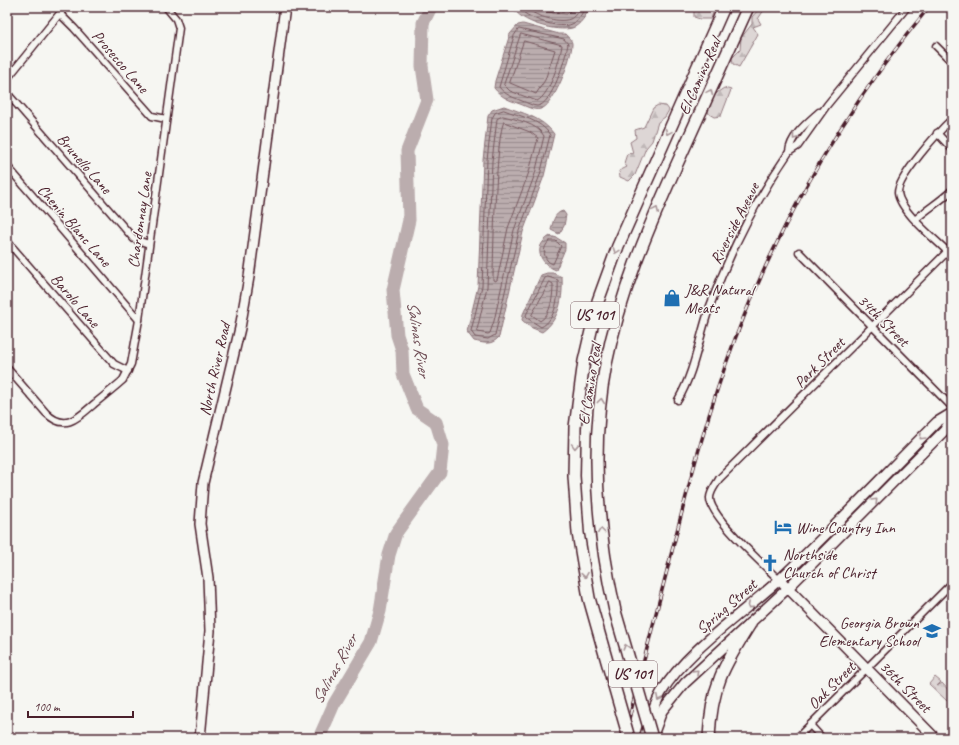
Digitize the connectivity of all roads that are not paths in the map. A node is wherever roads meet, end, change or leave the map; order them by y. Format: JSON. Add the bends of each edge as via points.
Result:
{"nodes":[{"id":1,"x":65,"y":7,"type":"edge"},
{"id":2,"x":166,"y":7,"type":"edge"},
{"id":3,"x":284,"y":7,"type":"edge"},
{"id":4,"x":724,"y":7,"type":"edge"},
{"id":5,"x":748,"y":7,"type":"edge"},
{"id":6,"x":906,"y":7,"type":"edge"},
{"id":7,"x":60,"y":14,"type":"junction"},
{"id":8,"x":936,"y":46,"type":"dead end"},
{"id":9,"x":952,"y":62,"type":"edge"},
{"id":10,"x":7,"y":79,"type":"edge"},
{"id":11,"x":7,"y":93,"type":"edge"},
{"id":12,"x":166,"y":119,"type":"junction"},
{"id":13,"x":952,"y":119,"type":"edge"},
{"id":14,"x":937,"y":133,"type":"junction"},
{"id":15,"x":952,"y":148,"type":"edge"},
{"id":16,"x":7,"y":166,"type":"edge"},
{"id":17,"x":952,"y":190,"type":"edge"},
{"id":18,"x":916,"y":220,"type":"junction"},
{"id":19,"x":7,"y":241,"type":"edge"},
{"id":20,"x":149,"y":244,"type":"junction"},
{"id":21,"x":950,"y":250,"type":"edge"},
{"id":22,"x":799,"y":252,"type":"dead end"},
{"id":23,"x":139,"y":320,"type":"junction"},
{"id":24,"x":872,"y":327,"type":"junction"},
{"id":25,"x":7,"y":368,"type":"edge"},
{"id":26,"x":128,"y":371,"type":"junction"},
{"id":27,"x":678,"y":400,"type":"dead end"},
{"id":28,"x":952,"y":407,"type":"edge"},
{"id":29,"x":952,"y":413,"type":"edge"},
{"id":30,"x":952,"y":418,"type":"edge"},
{"id":31,"x":710,"y":498,"type":"joint"},
{"id":32,"x":779,"y":580,"type":"junction"},
{"id":33,"x":952,"y":583,"type":"edge"},
{"id":34,"x":788,"y":588,"type":"junction"},
{"id":35,"x":750,"y":624,"type":"junction"},
{"id":36,"x":867,"y":668,"type":"junction"},
{"id":37,"x":810,"y":725,"type":"junction"},
{"id":38,"x":200,"y":738,"type":"edge"},
{"id":39,"x":629,"y":738,"type":"edge"},
{"id":40,"x":644,"y":738,"type":"edge"},
{"id":41,"x":652,"y":738,"type":"edge"},
{"id":42,"x":709,"y":738,"type":"edge"},
{"id":43,"x":797,"y":738,"type":"edge"},
{"id":44,"x":822,"y":738,"type":"edge"},
{"id":45,"x":935,"y":738,"type":"edge"}],
"edges":[{"from":1,"to":7,"type":"street"},
{"from":2,"to":12,"type":"street","name":"Chardonnay Lane","via":[[179,28]]},
{"from":3,"to":38,"type":"main road","name":"North River Road","via":[[249,277],[240,328],[203,483],[200,524],[208,578],[210,631]]},
{"from":4,"to":39,"type":"highway","name":"El Camino Real","number":"US 101","one_way":true,"bridge":true,"via":[[618,246],[598,301],[584,361],[575,428],[574,476],[578,532],[589,598]]},
{"from":41,"to":5,"type":"highway","name":"El Camino Real","number":"US 101","one_way":true,"bridge":true,"via":[[615,611],[600,528],[598,429],[605,365],[632,269],[648,228]]},
{"from":6,"to":27,"type":"street","name":"Riverside Avenue","via":[[827,105],[798,146],[788,152],[746,221],[719,281],[688,383]]},
{"from":7,"to":10,"type":"street"},
{"from":7,"to":12,"type":"street","name":"Prosecco Lane","via":[[152,116]]},
{"from":8,"to":9,"type":"street"},
{"from":11,"to":20,"type":"street","name":"Brunello Lane","via":[[134,239]]},
{"from":12,"to":20,"type":"street","name":"Chardonnay Lane"},
{"from":13,"to":14,"type":"street"},
{"from":14,"to":15,"type":"street"},
{"from":14,"to":18,"type":"street","via":[[900,183],[898,193],[903,205]]},
{"from":16,"to":23,"type":"street","name":"Chenin Blanc Lane"},
{"from":17,"to":18,"type":"street","via":[[939,203],[929,206]]},
{"from":18,"to":21,"type":"street"},
{"from":19,"to":26,"type":"street","name":"Barolo Lane","via":[[114,364]]},
{"from":20,"to":23,"type":"street","name":"Chardonnay Lane"},
{"from":21,"to":24,"type":"street","name":"Park Street"},
{"from":22,"to":24,"type":"street","name":"34th Street"},
{"from":23,"to":26,"type":"street","name":"Chardonnay Lane"},
{"from":24,"to":28,"type":"street","name":"34th Street"},
{"from":24,"to":31,"type":"street","name":"Park Street","via":[[719,479]]},
{"from":25,"to":26,"type":"street","name":"Chardonnay Lane","via":[[53,420],[68,422],[77,419],[124,380]]},
{"from":29,"to":32,"type":"main road","name":"Spring Street","one_way":true,"via":[[937,422]]},
{"from":34,"to":30,"type":"main road","name":"Spring Street","one_way":true,"via":[[944,431]]},
{"from":31,"to":32,"type":"street","name":"36th Street","via":[[715,513]]},
{"from":32,"to":34,"type":"main road","name":"36th Street"},
{"from":32,"to":40,"type":"main road","name":"Spring Street","one_way":true,"via":[[676,673],[661,693]]},
{"from":33,"to":36,"type":"street","name":"Oak Street"},
{"from":34,"to":35,"type":"main road","name":"Spring Street"},
{"from":34,"to":36,"type":"main road","name":"36th Street"},
{"from":41,"to":35,"type":"main road","name":"Spring Street","one_way":true,"via":[[662,711],[672,696],[711,657]]},
{"from":35,"to":42,"type":"highway","via":[[717,685],[711,707]]},
{"from":36,"to":37,"type":"street","name":"Oak Street"},
{"from":36,"to":45,"type":"main road","name":"36th Street"},
{"from":37,"to":43,"type":"street","name":"Oak Street"},
{"from":37,"to":44,"type":"street"}]}
